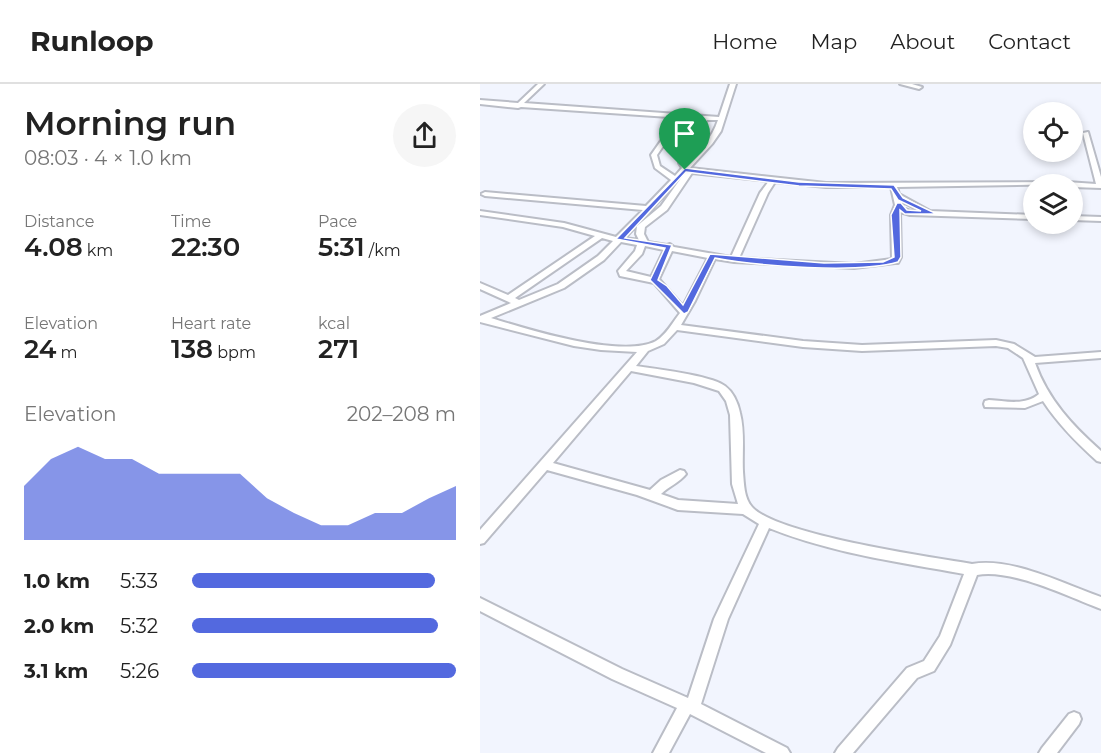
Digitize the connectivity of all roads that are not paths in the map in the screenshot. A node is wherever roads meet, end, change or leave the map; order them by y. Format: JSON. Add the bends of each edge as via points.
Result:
{"nodes":[{"id":1,"x":542,"y":84,"type":"edge"},
{"id":2,"x":732,"y":84,"type":"edge"},
{"id":3,"x":903,"y":84,"type":"edge"},
{"id":4,"x":919,"y":87,"type":"dead end"},
{"id":5,"x":480,"y":102,"type":"edge"},
{"id":6,"x":519,"y":106,"type":"junction"},
{"id":7,"x":691,"y":117,"type":"junction"},
{"id":8,"x":723,"y":117,"type":"junction"},
{"id":9,"x":705,"y":118,"type":"junction"},
{"id":10,"x":1086,"y":133,"type":"dead end"},
{"id":11,"x":687,"y":170,"type":"junction"},
{"id":12,"x":674,"y":179,"type":"junction"},
{"id":13,"x":772,"y":181,"type":"junction"},
{"id":14,"x":1023,"y":183,"type":"edge"},
{"id":15,"x":1083,"y":185,"type":"edge"},
{"id":16,"x":484,"y":194,"type":"dead end"},
{"id":17,"x":896,"y":195,"type":"junction"},
{"id":18,"x":647,"y":208,"type":"junction"},
{"id":19,"x":480,"y":213,"type":"edge"},
{"id":20,"x":1023,"y":217,"type":"edge"},
{"id":21,"x":1083,"y":218,"type":"edge"},
{"id":22,"x":1101,"y":219,"type":"edge"},
{"id":23,"x":600,"y":236,"type":"junction"},
{"id":24,"x":619,"y":240,"type":"junction"},
{"id":25,"x":643,"y":242,"type":"junction"},
{"id":26,"x":670,"y":246,"type":"junction"},
{"id":27,"x":713,"y":255,"type":"junction"},
{"id":28,"x":734,"y":260,"type":"junction"},
{"id":29,"x":654,"y":280,"type":"junction"},
{"id":30,"x":480,"y":286,"type":"edge"},
{"id":31,"x":509,"y":298,"type":"junction"},
{"id":32,"x":519,"y":303,"type":"junction"},
{"id":33,"x":684,"y":312,"type":"junction"},
{"id":34,"x":481,"y":318,"type":"edge"},
{"id":35,"x":674,"y":327,"type":"junction"},
{"id":36,"x":644,"y":350,"type":"junction"},
{"id":37,"x":1101,"y":356,"type":"edge"},
{"id":38,"x":1028,"y":358,"type":"junction"},
{"id":39,"x":630,"y":368,"type":"junction"},
{"id":40,"x":1043,"y":396,"type":"junction"},
{"id":41,"x":989,"y":404,"type":"dead end"},
{"id":42,"x":1101,"y":458,"type":"edge"},
{"id":43,"x":545,"y":465,"type":"junction"},
{"id":44,"x":680,"y":474,"type":"dead end"},
{"id":45,"x":652,"y":496,"type":"junction"},
{"id":46,"x":746,"y":509,"type":"junction"},
{"id":47,"x":766,"y":522,"type":"junction"},
{"id":48,"x":480,"y":539,"type":"edge"},
{"id":49,"x":972,"y":570,"type":"junction"},
{"id":50,"x":1101,"y":603,"type":"edge"},
{"id":51,"x":480,"y":604,"type":"edge"},
{"id":52,"x":690,"y":706,"type":"junction"},
{"id":53,"x":1074,"y":719,"type":"dead end"},
{"id":54,"x":662,"y":753,"type":"edge"},
{"id":55,"x":782,"y":753,"type":"edge"},
{"id":56,"x":843,"y":753,"type":"edge"},
{"id":57,"x":1047,"y":753,"type":"edge"}],
"edges":[{"from":1,"to":6,"type":"street"},
{"from":2,"to":8,"type":"street"},
{"from":3,"to":4,"type":"street"},
{"from":5,"to":6,"type":"street"},
{"from":6,"to":7,"type":"street"},
{"from":6,"to":8,"type":"street"},
{"from":7,"to":9,"type":"street"},
{"from":7,"to":12,"type":"street","via":[[672,129],[654,155],[657,167]]},
{"from":8,"to":9,"type":"street"},
{"from":8,"to":11,"type":"street","via":[[710,143]]},
{"from":9,"to":11,"type":"street","via":[[684,153],[682,163]]},
{"from":10,"to":15,"type":"street","via":[[1100,186]]},
{"from":11,"to":12,"type":"street"},
{"from":11,"to":13,"type":"street"},
{"from":11,"to":25,"type":"street","via":[[664,208],[641,226]]},
{"from":12,"to":18,"type":"street"},
{"from":13,"to":17,"type":"street"},
{"from":13,"to":28,"type":"street"},
{"from":14,"to":17,"type":"street","via":[[989,183]]},
{"from":16,"to":18,"type":"street"},
{"from":17,"to":20,"type":"street","via":[[905,212]]},
{"from":17,"to":28,"type":"street","via":[[897,257],[892,262],[844,266]]},
{"from":18,"to":24,"type":"street"},
{"from":19,"to":23,"type":"street","via":[[564,225]]},
{"from":21,"to":22,"type":"street"},
{"from":23,"to":24,"type":"street"},
{"from":23,"to":31,"type":"street"},
{"from":24,"to":25,"type":"street"},
{"from":24,"to":32,"type":"street","via":[[578,276]]},
{"from":25,"to":26,"type":"street"},
{"from":25,"to":29,"type":"street","via":[[622,272]]},
{"from":26,"to":27,"type":"street"},
{"from":26,"to":29,"type":"street"},
{"from":27,"to":28,"type":"street"},
{"from":27,"to":33,"type":"street"},
{"from":29,"to":33,"type":"street"},
{"from":30,"to":31,"type":"street"},
{"from":31,"to":32,"type":"street"},
{"from":32,"to":34,"type":"street"},
{"from":33,"to":35,"type":"street"},
{"from":34,"to":36,"type":"street","via":[[553,339]]},
{"from":35,"to":36,"type":"street","via":[[656,346]]},
{"from":35,"to":38,"type":"street","via":[[862,348],[996,343],[1011,346]]},
{"from":36,"to":39,"type":"street"},
{"from":37,"to":38,"type":"street","via":[[1043,362]]},
{"from":38,"to":40,"type":"street"},
{"from":39,"to":43,"type":"street"},
{"from":39,"to":46,"type":"street","via":[[723,388],[735,420],[740,494]]},
{"from":40,"to":41,"type":"street","via":[[1029,405]]},
{"from":40,"to":42,"type":"street"},
{"from":43,"to":45,"type":"street"},
{"from":43,"to":48,"type":"street"},
{"from":44,"to":45,"type":"street"},
{"from":45,"to":46,"type":"street","via":[[678,505]]},
{"from":46,"to":47,"type":"street"},
{"from":47,"to":49,"type":"street","via":[[876,552]]},
{"from":47,"to":52,"type":"street","via":[[722,619]]},
{"from":49,"to":50,"type":"street","via":[[997,567]]},
{"from":49,"to":56,"type":"street","via":[[945,640],[929,666],[912,673]]},
{"from":51,"to":52,"type":"street","via":[[617,674]]},
{"from":52,"to":54,"type":"street"},
{"from":52,"to":55,"type":"street"},
{"from":53,"to":57,"type":"street"}]}
